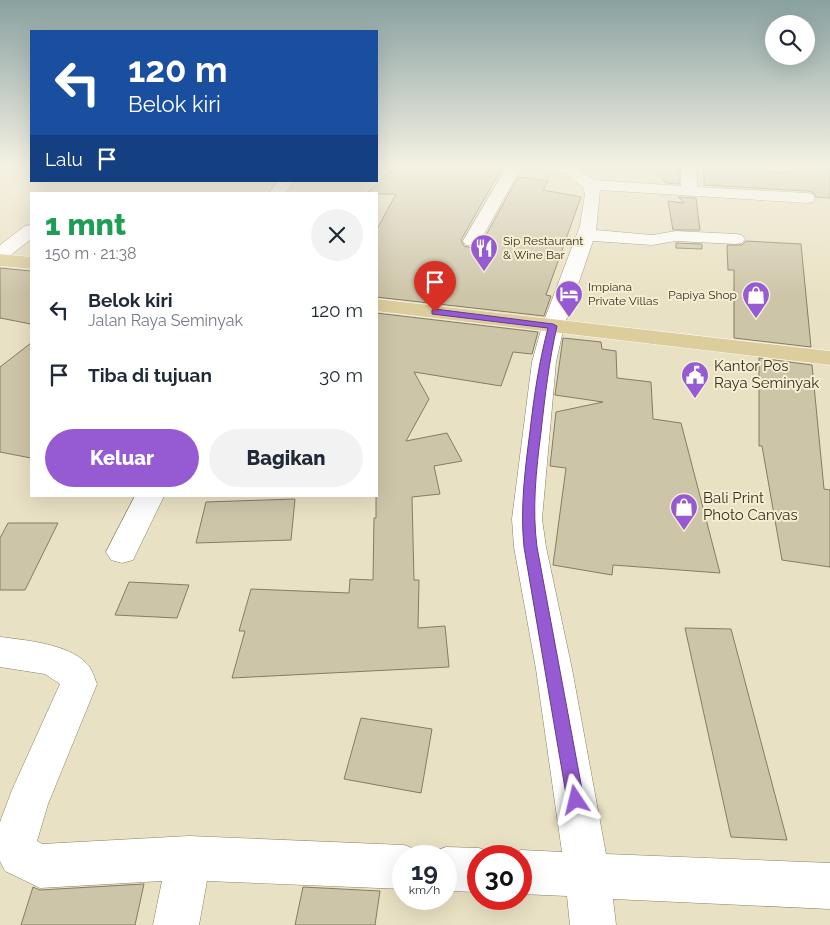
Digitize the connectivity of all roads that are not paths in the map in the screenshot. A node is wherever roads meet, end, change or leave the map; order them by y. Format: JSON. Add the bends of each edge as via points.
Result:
{"nodes":[{"id":1,"x":490,"y":209,"type":"edge"},
{"id":2,"x":591,"y":209,"type":"edge"},
{"id":3,"x":30,"y":231,"type":"edge"},
{"id":4,"x":587,"y":235,"type":"junction"},
{"id":5,"x":736,"y":239,"type":"dead end"},
{"id":6,"x":472,"y":241,"type":"dead end"},
{"id":7,"x":0,"y":259,"type":"edge"},
{"id":8,"x":30,"y":263,"type":"edge"},
{"id":9,"x":378,"y":304,"type":"edge"},
{"id":10,"x":553,"y":326,"type":"junction"},
{"id":11,"x":830,"y":358,"type":"edge"},
{"id":12,"x":150,"y":497,"type":"edge"},
{"id":13,"x":122,"y":552,"type":"dead end"},
{"id":14,"x":0,"y":652,"type":"edge"},
{"id":15,"x":190,"y":858,"type":"junction"},
{"id":16,"x":392,"y":866,"type":"edge"},
{"id":17,"x":532,"y":872,"type":"edge"},
{"id":18,"x":588,"y":875,"type":"junction"},
{"id":19,"x":830,"y":886,"type":"edge"},
{"id":20,"x":176,"y":925,"type":"edge"},
{"id":21,"x":592,"y":925,"type":"edge"}],
"edges":[{"from":1,"to":6,"type":"street"},
{"from":2,"to":4,"type":"street"},
{"from":3,"to":7,"type":"street"},
{"from":4,"to":5,"type":"street","via":[[652,240],[676,236]]},
{"from":4,"to":10,"type":"street"},
{"from":7,"to":8,"type":"main road"},
{"from":9,"to":10,"type":"main road"},
{"from":10,"to":11,"type":"main road"},
{"from":10,"to":18,"type":"street","via":[[544,362],[527,519]]},
{"from":12,"to":13,"type":"street"},
{"from":14,"to":15,"type":"street","via":[[57,663],[71,670],[79,684],[26,804],[16,841],[20,856],[40,866]]},
{"from":15,"to":16,"type":"street"},
{"from":15,"to":20,"type":"street"},
{"from":17,"to":18,"type":"street"},
{"from":18,"to":19,"type":"street"},
{"from":18,"to":21,"type":"street"}]}
